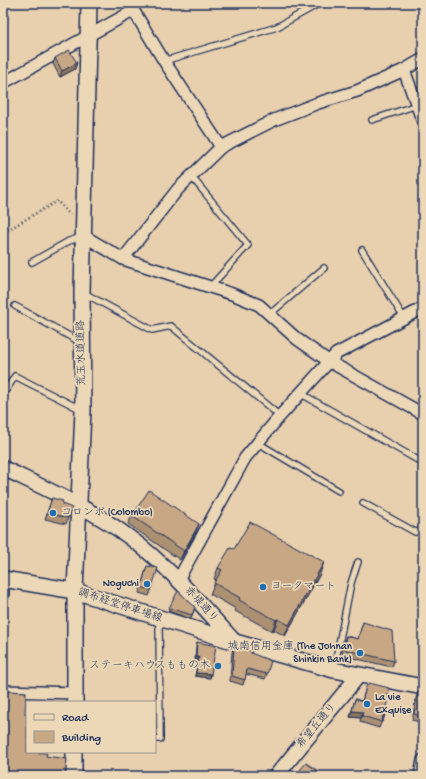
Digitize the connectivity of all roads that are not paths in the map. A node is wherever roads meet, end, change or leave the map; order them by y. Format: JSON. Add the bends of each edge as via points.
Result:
{"nodes":[{"id":1,"x":89,"y":3,"type":"edge"},
{"id":2,"x":320,"y":3,"type":"edge"},
{"id":3,"x":131,"y":7,"type":"edge"},
{"id":4,"x":88,"y":36,"type":"junction"},
{"id":5,"x":423,"y":59,"type":"edge"},
{"id":6,"x":164,"y":61,"type":"junction"},
{"id":7,"x":404,"y":70,"type":"junction"},
{"id":8,"x":3,"y":83,"type":"edge"},
{"id":9,"x":417,"y":105,"type":"junction"},
{"id":10,"x":372,"y":120,"type":"dead end"},
{"id":11,"x":423,"y":122,"type":"edge"},
{"id":12,"x":221,"y":148,"type":"junction"},
{"id":13,"x":191,"y":176,"type":"junction"},
{"id":14,"x":84,"y":233,"type":"junction"},
{"id":15,"x":362,"y":250,"type":"dead end"},
{"id":16,"x":123,"y":259,"type":"junction"},
{"id":17,"x":32,"y":262,"type":"dead end"},
{"id":18,"x":324,"y":268,"type":"dead end"},
{"id":19,"x":209,"y":287,"type":"junction"},
{"id":20,"x":82,"y":292,"type":"junction"},
{"id":21,"x":15,"y":306,"type":"dead end"},
{"id":22,"x":423,"y":308,"type":"edge"},
{"id":23,"x":270,"y":314,"type":"junction"},
{"id":24,"x":404,"y":318,"type":"junction"},
{"id":25,"x":82,"y":343,"type":"junction"},
{"id":26,"x":330,"y":362,"type":"junction"},
{"id":27,"x":300,"y":394,"type":"junction"},
{"id":28,"x":3,"y":395,"type":"edge"},
{"id":29,"x":83,"y":411,"type":"junction"},
{"id":30,"x":423,"y":414,"type":"edge"},
{"id":31,"x":280,"y":416,"type":"junction"},
{"id":32,"x":258,"y":443,"type":"junction"},
{"id":33,"x":423,"y":463,"type":"edge"},
{"id":34,"x":3,"y":468,"type":"edge"},
{"id":35,"x":339,"y":491,"type":"dead end"},
{"id":36,"x":363,"y":503,"type":"dead end"},
{"id":37,"x":80,"y":505,"type":"junction"},
{"id":38,"x":423,"y":531,"type":"edge"},
{"id":39,"x":358,"y":562,"type":"dead end"},
{"id":40,"x":3,"y":579,"type":"edge"},
{"id":41,"x":178,"y":580,"type":"junction"},
{"id":42,"x":75,"y":591,"type":"junction"},
{"id":43,"x":3,"y":595,"type":"edge"},
{"id":44,"x":159,"y":619,"type":"junction"},
{"id":45,"x":235,"y":642,"type":"junction"},
{"id":46,"x":334,"y":670,"type":"junction"},
{"id":47,"x":359,"y":675,"type":"junction"},
{"id":48,"x":423,"y":687,"type":"edge"},
{"id":49,"x":3,"y":691,"type":"edge"},
{"id":50,"x":75,"y":698,"type":"edge"},
{"id":51,"x":156,"y":739,"type":"edge"},
{"id":52,"x":74,"y":753,"type":"edge"},
{"id":53,"x":423,"y":760,"type":"edge"},
{"id":54,"x":281,"y":774,"type":"edge"},
{"id":55,"x":74,"y":776,"type":"edge"},
{"id":56,"x":420,"y":776,"type":"edge"}],
"edges":[{"from":1,"to":4,"type":"main road","name":"荒玉水道道路"},
{"from":2,"to":6,"type":"lane","via":[[277,27]]},
{"from":3,"to":4,"type":"street"},
{"from":3,"to":6,"type":"street"},
{"from":4,"to":8,"type":"street"},
{"from":4,"to":14,"type":"main road","name":"荒玉水道道路"},
{"from":5,"to":7,"type":"street"},
{"from":6,"to":12,"type":"street"},
{"from":7,"to":9,"type":"street"},
{"from":7,"to":12,"type":"street","via":[[357,91],[274,120]]},
{"from":9,"to":10,"type":"lane"},
{"from":9,"to":11,"type":"street"},
{"from":12,"to":13,"type":"street"},
{"from":13,"to":16,"type":"street"},
{"from":13,"to":19,"type":"lane","via":[[248,246]]},
{"from":14,"to":16,"type":"street"},
{"from":14,"to":17,"type":"lane"},
{"from":14,"to":20,"type":"main road","name":"荒玉水道道路"},
{"from":15,"to":24,"type":"lane"},
{"from":16,"to":19,"type":"street"},
{"from":18,"to":23,"type":"lane"},
{"from":19,"to":23,"type":"street","via":[[259,305]]},
{"from":20,"to":25,"type":"main road","name":"荒玉水道道路"},
{"from":20,"to":31,"type":"lane","via":[[152,330],[171,326]]},
{"from":21,"to":25,"type":"lane"},
{"from":22,"to":24,"type":"street"},
{"from":23,"to":26,"type":"street"},
{"from":24,"to":26,"type":"street","via":[[336,354]]},
{"from":25,"to":29,"type":"main road","name":"荒玉水道道路"},
{"from":26,"to":27,"type":"street"},
{"from":26,"to":30,"type":"street"},
{"from":27,"to":31,"type":"street"},
{"from":27,"to":33,"type":"lane"},
{"from":28,"to":29,"type":"lane","via":[[15,376]]},
{"from":29,"to":37,"type":"main road","name":"荒玉水道道路"},
{"from":31,"to":32,"type":"street"},
{"from":32,"to":35,"type":"lane"},
{"from":32,"to":41,"type":"street","via":[[245,458]]},
{"from":34,"to":37,"type":"street","name":"赤堤通り"},
{"from":36,"to":38,"type":"lane","via":[[415,532]]},
{"from":37,"to":41,"type":"street","name":"赤堤通り","via":[[130,537]]},
{"from":37,"to":42,"type":"main road","name":"荒玉水道道路"},
{"from":39,"to":46,"type":"lane","via":[[351,583]]},
{"from":40,"to":42,"type":"main road","name":"調布経堂停車場線"},
{"from":40,"to":43,"type":"street"},
{"from":41,"to":45,"type":"street","name":"赤堤通り"},
{"from":42,"to":44,"type":"main road","name":"調布経堂停車場線"},
{"from":42,"to":50,"type":"main road","name":"荒玉水道道路"},
{"from":44,"to":45,"type":"main road","name":"調布経堂停車場線"},
{"from":44,"to":51,"type":"lane","via":[[160,739]]},
{"from":45,"to":46,"type":"main road"},
{"from":46,"to":47,"type":"main road"},
{"from":47,"to":48,"type":"main road"},
{"from":47,"to":54,"type":"street","name":"希望丘通り"},
{"from":49,"to":50,"type":"street"},
{"from":52,"to":55,"type":"main road"},
{"from":53,"to":56,"type":"street"}]}
